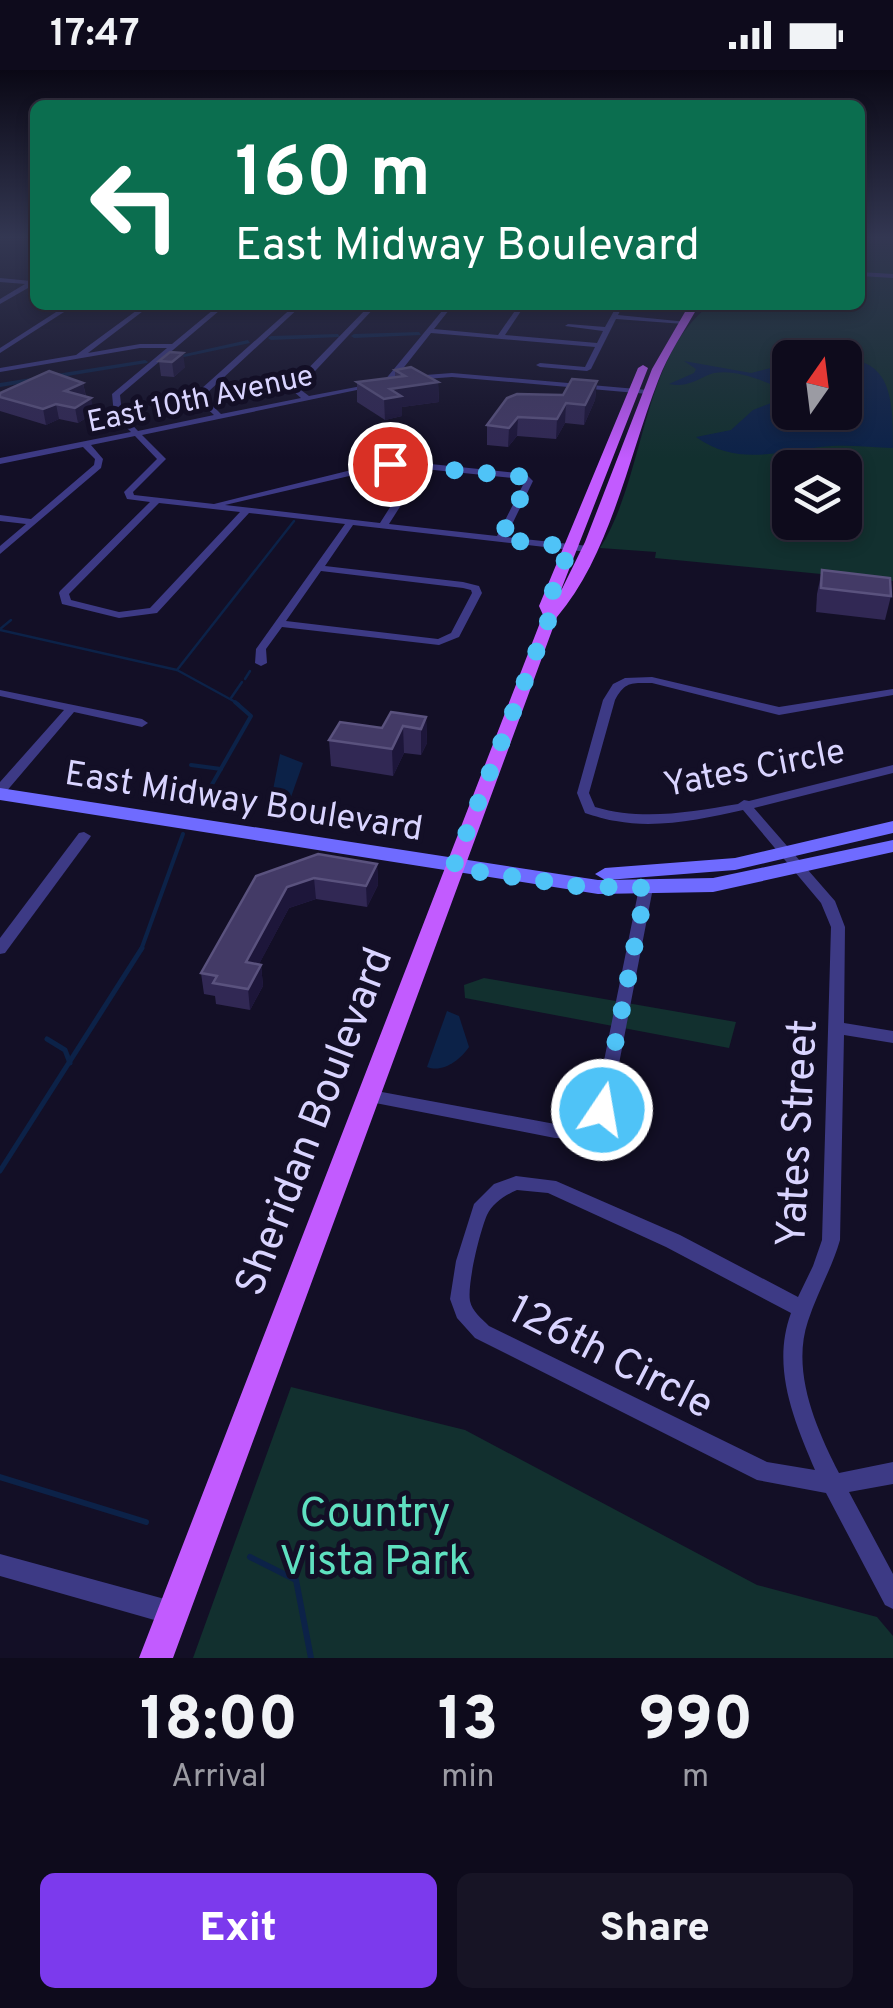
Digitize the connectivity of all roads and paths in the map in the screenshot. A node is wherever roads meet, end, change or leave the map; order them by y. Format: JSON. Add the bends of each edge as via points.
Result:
{"nodes":[{"id":1,"x":62,"y":311,"type":"edge"},
{"id":2,"x":140,"y":311,"type":"edge"},
{"id":3,"x":216,"y":311,"type":"edge"},
{"id":4,"x":292,"y":311,"type":"edge"},
{"id":5,"x":368,"y":311,"type":"edge"},
{"id":6,"x":445,"y":311,"type":"edge"},
{"id":7,"x":518,"y":311,"type":"edge"},
{"id":8,"x":617,"y":311,"type":"edge"},
{"id":9,"x":680,"y":311,"type":"edge"},
{"id":10,"x":688,"y":311,"type":"edge"},
{"id":11,"x":614,"y":316,"type":"junction"},
{"id":12,"x":678,"y":321,"type":"junction"},
{"id":13,"x":568,"y":326,"type":"dead end"},
{"id":14,"x":608,"y":330,"type":"junction"},
{"id":15,"x":428,"y":331,"type":"junction"},
{"id":16,"x":500,"y":337,"type":"junction"},
{"id":17,"x":600,"y":345,"type":"junction"},
{"id":18,"x":172,"y":346,"type":"junction"},
{"id":19,"x":0,"y":351,"type":"edge"},
{"id":20,"x":76,"y":359,"type":"junction"},
{"id":21,"x":540,"y":365,"type":"dead end"},
{"id":22,"x":0,"y":370,"type":"edge"},
{"id":23,"x":387,"y":382,"type":"junction"},
{"id":24,"x":633,"y":390,"type":"junction"},
{"id":25,"x":648,"y":392,"type":"junction"},
{"id":26,"x":306,"y":398,"type":"junction"},
{"id":27,"x":220,"y":416,"type":"junction"},
{"id":28,"x":136,"y":434,"type":"junction"},
{"id":29,"x":85,"y":444,"type":"junction"},
{"id":30,"x":0,"y":461,"type":"edge"},
{"id":31,"x":421,"y":466,"type":"junction"},
{"id":32,"x":157,"y":500,"type":"junction"},
{"id":33,"x":214,"y":507,"type":"junction"},
{"id":34,"x":246,"y":510,"type":"junction"},
{"id":35,"x":0,"y":518,"type":"edge"},
{"id":36,"x":34,"y":522,"type":"junction"},
{"id":37,"x":351,"y":522,"type":"junction"},
{"id":38,"x":383,"y":526,"type":"junction"},
{"id":39,"x":500,"y":539,"type":"junction"},
{"id":40,"x":570,"y":547,"type":"junction"},
{"id":41,"x":588,"y":549,"type":"junction"},
{"id":42,"x":0,"y":551,"type":"edge"},
{"id":43,"x":318,"y":568,"type":"junction"},
{"id":44,"x":550,"y":616,"type":"junction"},
{"id":45,"x":279,"y":623,"type":"junction"},
{"id":46,"x":261,"y":663,"type":"dead end"},
{"id":47,"x":893,"y":692,"type":"edge"},
{"id":48,"x":0,"y":693,"type":"edge"},
{"id":49,"x":72,"y":709,"type":"junction"},
{"id":50,"x":142,"y":723,"type":"dead end"},
{"id":51,"x":893,"y":770,"type":"edge"},
{"id":52,"x":1,"y":789,"type":"edge"},
{"id":53,"x":744,"y":804,"type":"junction"},
{"id":54,"x":893,"y":827,"type":"edge"},
{"id":55,"x":84,"y":836,"type":"dead end"},
{"id":56,"x":893,"y":846,"type":"edge"},
{"id":57,"x":794,"y":861,"type":"junction"},
{"id":58,"x":455,"y":862,"type":"junction"},
{"id":59,"x":646,"y":888,"type":"junction"},
{"id":60,"x":0,"y":949,"type":"edge"},
{"id":61,"x":836,"y":1028,"type":"junction"},
{"id":62,"x":893,"y":1037,"type":"edge"},
{"id":63,"x":370,"y":1096,"type":"junction"},
{"id":64,"x":802,"y":1310,"type":"junction"},
{"id":65,"x":893,"y":1473,"type":"edge"},
{"id":66,"x":836,"y":1484,"type":"junction"},
{"id":67,"x":0,"y":1564,"type":"edge"},
{"id":68,"x":893,"y":1597,"type":"edge"},
{"id":69,"x":173,"y":1614,"type":"junction"},
{"id":70,"x":156,"y":1658,"type":"edge"}],
"edges":[{"from":1,"to":19,"type":"street"},
{"from":2,"to":20,"type":"street"},
{"from":3,"to":18,"type":"street"},
{"from":4,"to":27,"type":"street","via":[[204,391],[202,401]]},
{"from":5,"to":26,"type":"street","via":[[298,384]]},
{"from":6,"to":15,"type":"street"},
{"from":7,"to":16,"type":"street"},
{"from":8,"to":11,"type":"street"},
{"from":9,"to":12,"type":"main road","name":"Sheridan Boulevard"},
{"from":10,"to":12,"type":"main road","name":"Sheridan Boulevard"},
{"from":11,"to":12,"type":"street"},
{"from":11,"to":14,"type":"street"},
{"from":12,"to":24,"type":"main road","name":"Sheridan Boulevard"},
{"from":12,"to":25,"type":"main road","name":"Sheridan Boulevard"},
{"from":13,"to":14,"type":"street"},
{"from":14,"to":17,"type":"street"},
{"from":15,"to":16,"type":"street"},
{"from":15,"to":23,"type":"street"},
{"from":16,"to":17,"type":"street"},
{"from":17,"to":21,"type":"street","via":[[586,369]]},
{"from":18,"to":20,"type":"street"},
{"from":18,"to":28,"type":"street","via":[[115,397],[118,415]]},
{"from":20,"to":22,"type":"street"},
{"from":23,"to":24,"type":"street","name":"East 10th Avenue","via":[[440,375]]},
{"from":23,"to":26,"type":"street","name":"East 10th Avenue"},
{"from":24,"to":25,"type":"street","name":"East 10th Avenue"},
{"from":24,"to":40,"type":"main road","name":"Sheridan Boulevard"},
{"from":25,"to":41,"type":"main road","name":"Sheridan Boulevard"},
{"from":26,"to":27,"type":"street","name":"East 10th Avenue"},
{"from":27,"to":28,"type":"street","name":"East 10th Avenue"},
{"from":28,"to":29,"type":"street","name":"East 10th Avenue"},
{"from":28,"to":32,"type":"street","via":[[162,459],[128,495]]},
{"from":29,"to":30,"type":"street","name":"East 10th Avenue"},
{"from":29,"to":36,"type":"street","via":[[98,466]]},
{"from":31,"to":33,"type":"street","via":[[375,466]]},
{"from":31,"to":38,"type":"street"},
{"from":31,"to":39,"type":"street","via":[[529,479]]},
{"from":32,"to":33,"type":"street"},
{"from":32,"to":34,"type":"street","via":[[64,593],[66,602],[134,616],[161,607]]},
{"from":33,"to":34,"type":"street"},
{"from":34,"to":37,"type":"street"},
{"from":35,"to":36,"type":"street"},
{"from":36,"to":42,"type":"street"},
{"from":37,"to":38,"type":"street"},
{"from":37,"to":43,"type":"street"},
{"from":38,"to":39,"type":"street"},
{"from":39,"to":40,"type":"street"},
{"from":40,"to":41,"type":"street"},
{"from":40,"to":44,"type":"main road","name":"Sheridan Boulevard","via":[[547,606]]},
{"from":41,"to":44,"type":"main road","name":"Sheridan Boulevard","via":[[561,608]]},
{"from":43,"to":45,"type":"street"},
{"from":43,"to":45,"type":"street","via":[[463,585],[477,594],[454,637],[439,642]]},
{"from":44,"to":58,"type":"main road","name":"Sheridan Boulevard"},
{"from":45,"to":46,"type":"street","via":[[261,650]]},
{"from":47,"to":53,"type":"street","name":"Yates Circle","via":[[792,711],[744,712],[661,682],[624,677],[604,718],[583,793],[585,811],[657,818]]},
{"from":48,"to":49,"type":"street"},
{"from":49,"to":50,"type":"street"},
{"from":49,"to":52,"type":"street"},
{"from":51,"to":53,"type":"street","name":"Yates Circle"},
{"from":52,"to":58,"type":"main road","name":"East Midway Boulevard"},
{"from":53,"to":57,"type":"street","name":"Yates Street"},
{"from":54,"to":57,"type":"main road","name":"East Midway Boulevard"},
{"from":55,"to":60,"type":"street"},
{"from":56,"to":57,"type":"main road","name":"East Midway Boulevard"},
{"from":57,"to":58,"type":"main road","name":"East Midway Boulevard","via":[[606,874]]},
{"from":57,"to":59,"type":"main road","name":"East Midway Boulevard","via":[[713,885]]},
{"from":57,"to":61,"type":"street","name":"Yates Street","via":[[828,901],[838,927]]},
{"from":58,"to":59,"type":"main road","name":"East Midway Boulevard","via":[[577,886]]},
{"from":58,"to":63,"type":"main road","name":"Sheridan Boulevard"},
{"from":59,"to":63,"type":"street","via":[[594,1122],[555,1132]]},
{"from":61,"to":62,"type":"street"},
{"from":61,"to":64,"type":"street","name":"Yates Street","via":[[832,1240]]},
{"from":63,"to":69,"type":"main road","name":"Sheridan Boulevard"},
{"from":64,"to":66,"type":"street","name":"Yates Street","via":[[792,1349],[796,1394]]},
{"from":64,"to":66,"type":"street","name":"126th Circle","via":[[673,1241],[541,1183],[500,1189],[480,1209],[459,1287],[464,1312],[492,1338],[752,1466]]},
{"from":65,"to":66,"type":"street"},
{"from":66,"to":68,"type":"street","name":"Yates Street"},
{"from":67,"to":69,"type":"street"},
{"from":69,"to":70,"type":"main road","name":"Sheridan Boulevard"}]}
